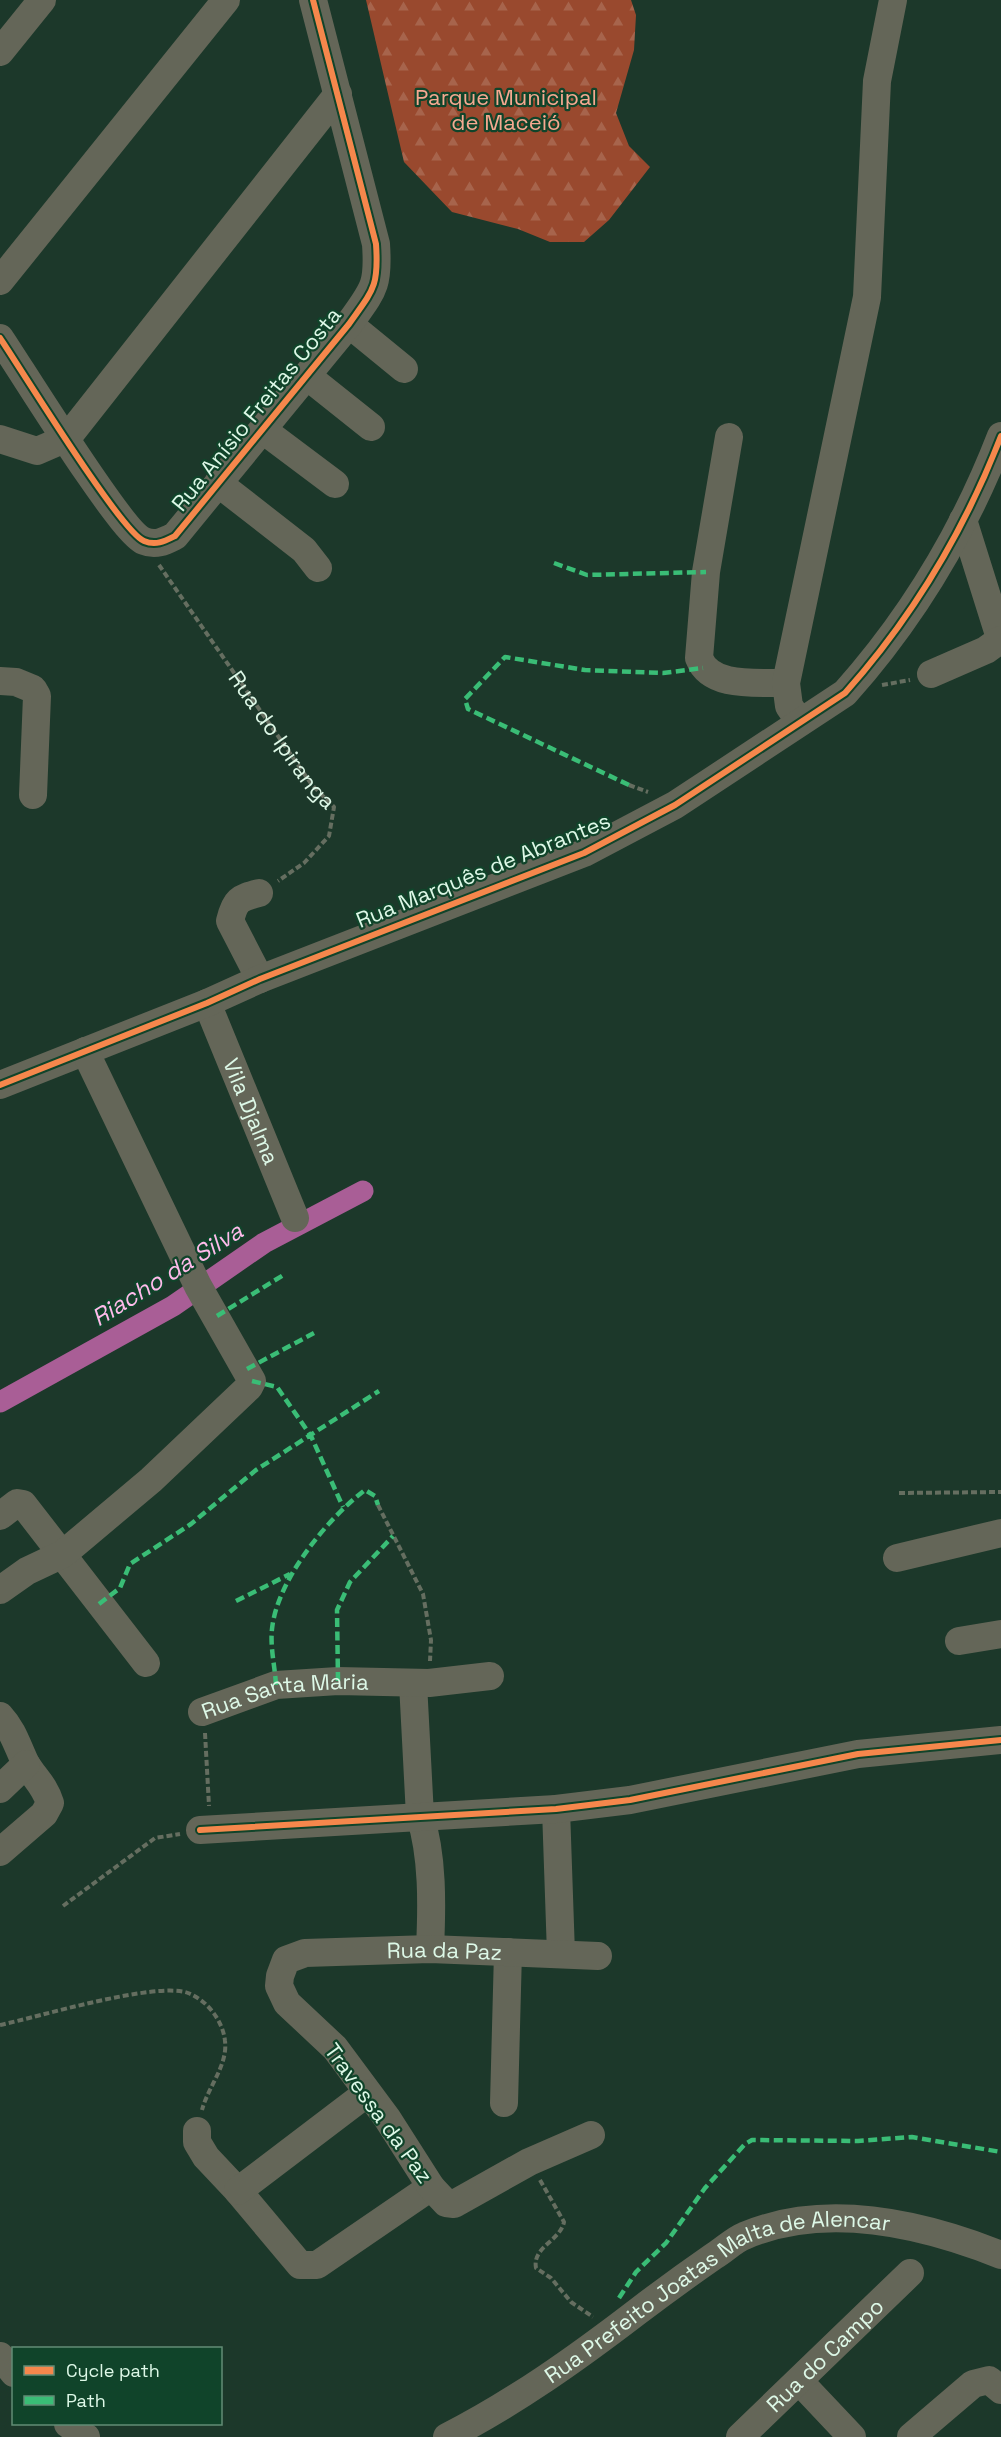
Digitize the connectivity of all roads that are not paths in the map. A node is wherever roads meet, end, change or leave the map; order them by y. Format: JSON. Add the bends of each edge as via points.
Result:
{"nodes":[{"id":1,"x":42,"y":0,"type":"edge"},
{"id":2,"x":226,"y":0,"type":"edge"},
{"id":3,"x":313,"y":0,"type":"edge"},
{"id":4,"x":893,"y":0,"type":"edge"},
{"id":5,"x":0,"y":52,"type":"edge"},
{"id":6,"x":338,"y":94,"type":"junction"},
{"id":7,"x":0,"y":281,"type":"edge"},
{"id":8,"x":349,"y":324,"type":"junction"},
{"id":9,"x":0,"y":338,"type":"edge"},
{"id":10,"x":404,"y":369,"type":"dead end"},
{"id":11,"x":307,"y":376,"type":"junction"},
{"id":12,"x":371,"y":427,"type":"dead end"},
{"id":13,"x":263,"y":430,"type":"junction"},
{"id":14,"x":1001,"y":436,"type":"edge"},
{"id":15,"x":67,"y":438,"type":"junction"},
{"id":16,"x":729,"y":438,"type":"dead end"},
{"id":17,"x":0,"y":439,"type":"edge"},
{"id":18,"x":991,"y":479,"type":"edge"},
{"id":19,"x":218,"y":483,"type":"junction"},
{"id":20,"x":335,"y":484,"type":"dead end"},
{"id":21,"x":963,"y":520,"type":"junction"},
{"id":22,"x":318,"y":568,"type":"dead end"},
{"id":23,"x":1001,"y":640,"type":"edge"},
{"id":24,"x":931,"y":674,"type":"road end"},
{"id":25,"x":8,"y":681,"type":"edge"},
{"id":26,"x":786,"y":683,"type":"junction"},
{"id":27,"x":800,"y":722,"type":"junction"},
{"id":28,"x":33,"y":795,"type":"dead end"},
{"id":29,"x":260,"y":893,"type":"road end"},
{"id":30,"x":260,"y":978,"type":"junction"},
{"id":31,"x":207,"y":1004,"type":"junction"},
{"id":32,"x":85,"y":1051,"type":"junction"},
{"id":33,"x":0,"y":1085,"type":"edge"},
{"id":34,"x":295,"y":1218,"type":"dead end"},
{"id":35,"x":0,"y":1516,"type":"edge"},
{"id":36,"x":1001,"y":1533,"type":"edge"},
{"id":37,"x":63,"y":1554,"type":"junction"},
{"id":38,"x":897,"y":1558,"type":"dead end"},
{"id":39,"x":0,"y":1590,"type":"edge"},
{"id":40,"x":1001,"y":1634,"type":"edge"},
{"id":41,"x":959,"y":1641,"type":"dead end"},
{"id":42,"x":146,"y":1663,"type":"dead end"},
{"id":43,"x":490,"y":1676,"type":"dead end"},
{"id":44,"x":421,"y":1683,"type":"junction"},
{"id":45,"x":202,"y":1712,"type":"road end"},
{"id":46,"x":0,"y":1716,"type":"edge"},
{"id":47,"x":1001,"y":1740,"type":"edge"},
{"id":48,"x":26,"y":1764,"type":"junction"},
{"id":49,"x":0,"y":1789,"type":"edge"},
{"id":50,"x":556,"y":1809,"type":"junction"},
{"id":51,"x":420,"y":1816,"type":"junction"},
{"id":52,"x":200,"y":1830,"type":"road end"},
{"id":53,"x":0,"y":1852,"type":"edge"},
{"id":54,"x":430,"y":1948,"type":"junction"},
{"id":55,"x":508,"y":1952,"type":"junction"},
{"id":56,"x":561,"y":1954,"type":"junction"},
{"id":57,"x":291,"y":1956,"type":"joint"},
{"id":58,"x":598,"y":1956,"type":"dead end"},
{"id":59,"x":367,"y":2092,"type":"junction"},
{"id":60,"x":504,"y":2103,"type":"dead end"},
{"id":61,"x":197,"y":2131,"type":"road end"},
{"id":62,"x":591,"y":2135,"type":"dead end"},
{"id":63,"x":431,"y":2187,"type":"junction"},
{"id":64,"x":238,"y":2191,"type":"junction"},
{"id":65,"x":1001,"y":2255,"type":"edge"},
{"id":66,"x":909,"y":2273,"type":"dead end"},
{"id":67,"x":0,"y":2356,"type":"edge"},
{"id":68,"x":12,"y":2371,"type":"edge"},
{"id":69,"x":800,"y":2382,"type":"junction"},
{"id":70,"x":1001,"y":2390,"type":"edge"},
{"id":71,"x":69,"y":2425,"type":"edge"},
{"id":72,"x":86,"y":2437,"type":"edge"},
{"id":73,"x":447,"y":2437,"type":"edge"},
{"id":74,"x":740,"y":2437,"type":"edge"},
{"id":75,"x":852,"y":2437,"type":"edge"},
{"id":76,"x":911,"y":2437,"type":"edge"}],
"edges":[{"from":1,"to":5,"type":"street"},
{"from":2,"to":7,"type":"street"},
{"from":3,"to":6,"type":"street"},
{"from":4,"to":26,"type":"street","via":[[877,81],[867,297]]},
{"from":6,"to":8,"type":"street","name":"Rua Anísio Freitas Costa","via":[[376,244],[378,274],[372,291]]},
{"from":6,"to":15,"type":"street"},
{"from":8,"to":10,"type":"street"},
{"from":8,"to":11,"type":"street","name":"Rua Anísio Freitas Costa"},
{"from":9,"to":15,"type":"street"},
{"from":11,"to":12,"type":"street"},
{"from":11,"to":13,"type":"street","name":"Rua Anísio Freitas Costa"},
{"from":13,"to":19,"type":"street","name":"Rua Anísio Freitas Costa"},
{"from":13,"to":20,"type":"street"},
{"from":14,"to":18,"type":"street","name":"Rua Marquês de Abrantes"},
{"from":15,"to":17,"type":"street","via":[[38,451]]},
{"from":15,"to":19,"type":"street","name":"Rua Anísio Freitas Costa","via":[[112,507],[143,541],[159,544],[175,536]]},
{"from":16,"to":26,"type":"street","via":[[706,572],[699,658],[712,676]]},
{"from":18,"to":21,"type":"street","name":"Rua Marquês de Abrantes"},
{"from":19,"to":22,"type":"street","via":[[304,550]]},
{"from":21,"to":23,"type":"street"},
{"from":21,"to":27,"type":"street","name":"Rua Marquês de Abrantes","via":[[897,630],[844,693]]},
{"from":23,"to":24,"type":"street"},
{"from":25,"to":28,"type":"street","via":[[33,689],[37,696]]},
{"from":26,"to":27,"type":"street","via":[[789,706]]},
{"from":27,"to":30,"type":"street","name":"Rua Marquês de Abrantes","via":[[675,804],[584,853]]},
{"from":29,"to":30,"type":"street","via":[[243,897],[233,905],[230,921]]},
{"from":30,"to":31,"type":"street","name":"Rua Marquês de Abrantes"},
{"from":31,"to":32,"type":"street","name":"Rua Marquês de Abrantes"},
{"from":31,"to":34,"type":"street","name":"Vila Djalma"},
{"from":32,"to":33,"type":"street","name":"Rua Marquês de Abrantes"},
{"from":32,"to":37,"type":"street","via":[[204,1296],[252,1381],[151,1480]]},
{"from":35,"to":37,"type":"street","via":[[17,1503],[23,1504]]},
{"from":36,"to":38,"type":"street"},
{"from":37,"to":39,"type":"street","via":[[27,1571]]},
{"from":37,"to":42,"type":"street"},
{"from":40,"to":41,"type":"street"},
{"from":43,"to":44,"type":"street","name":"Rua Santa Maria"},
{"from":44,"to":45,"type":"street","name":"Rua Santa Maria","via":[[338,1681],[276,1685]]},
{"from":44,"to":51,"type":"street"},
{"from":46,"to":48,"type":"street","via":[[12,1729]]},
{"from":47,"to":50,"type":"street","via":[[858,1754],[630,1800]]},
{"from":48,"to":49,"type":"street"},
{"from":48,"to":53,"type":"street","via":[[45,1787],[50,1803],[44,1814]]},
{"from":50,"to":51,"type":"street"},
{"from":50,"to":56,"type":"street"},
{"from":51,"to":52,"type":"street"},
{"from":51,"to":54,"type":"street","via":[[425,1832],[432,1918]]},
{"from":54,"to":55,"type":"street","name":"Rua da Paz"},
{"from":54,"to":57,"type":"street","name":"Rua da Paz"},
{"from":55,"to":56,"type":"street","name":"Rua da Paz"},
{"from":55,"to":60,"type":"street"},
{"from":56,"to":58,"type":"street","name":"Rua da Paz"},
{"from":57,"to":59,"type":"street","name":"Travessa da Paz","via":[[279,1976],[282,1995],[335,2048]]},
{"from":59,"to":63,"type":"street","name":"Travessa da Paz"},
{"from":59,"to":64,"type":"street"},
{"from":61,"to":64,"type":"street","via":[[197,2142],[206,2157]]},
{"from":62,"to":63,"type":"street","name":"Travessa da Paz","via":[[529,2162],[454,2204],[446,2203]]},
{"from":63,"to":64,"type":"street","via":[[312,2267],[300,2265]]},
{"from":65,"to":73,"type":"street","name":"Rua Prefeito Joatas Malta de Alencar","via":[[934,2231],[890,2222],[820,2219],[743,2236],[497,2410]]},
{"from":66,"to":69,"type":"street","name":"Rua do Campo"},
{"from":67,"to":68,"type":"street"},
{"from":69,"to":74,"type":"street","name":"Rua do Campo"},
{"from":69,"to":75,"type":"street"},
{"from":70,"to":76,"type":"street","via":[[989,2380],[973,2384]]},
{"from":71,"to":72,"type":"street"}]}
